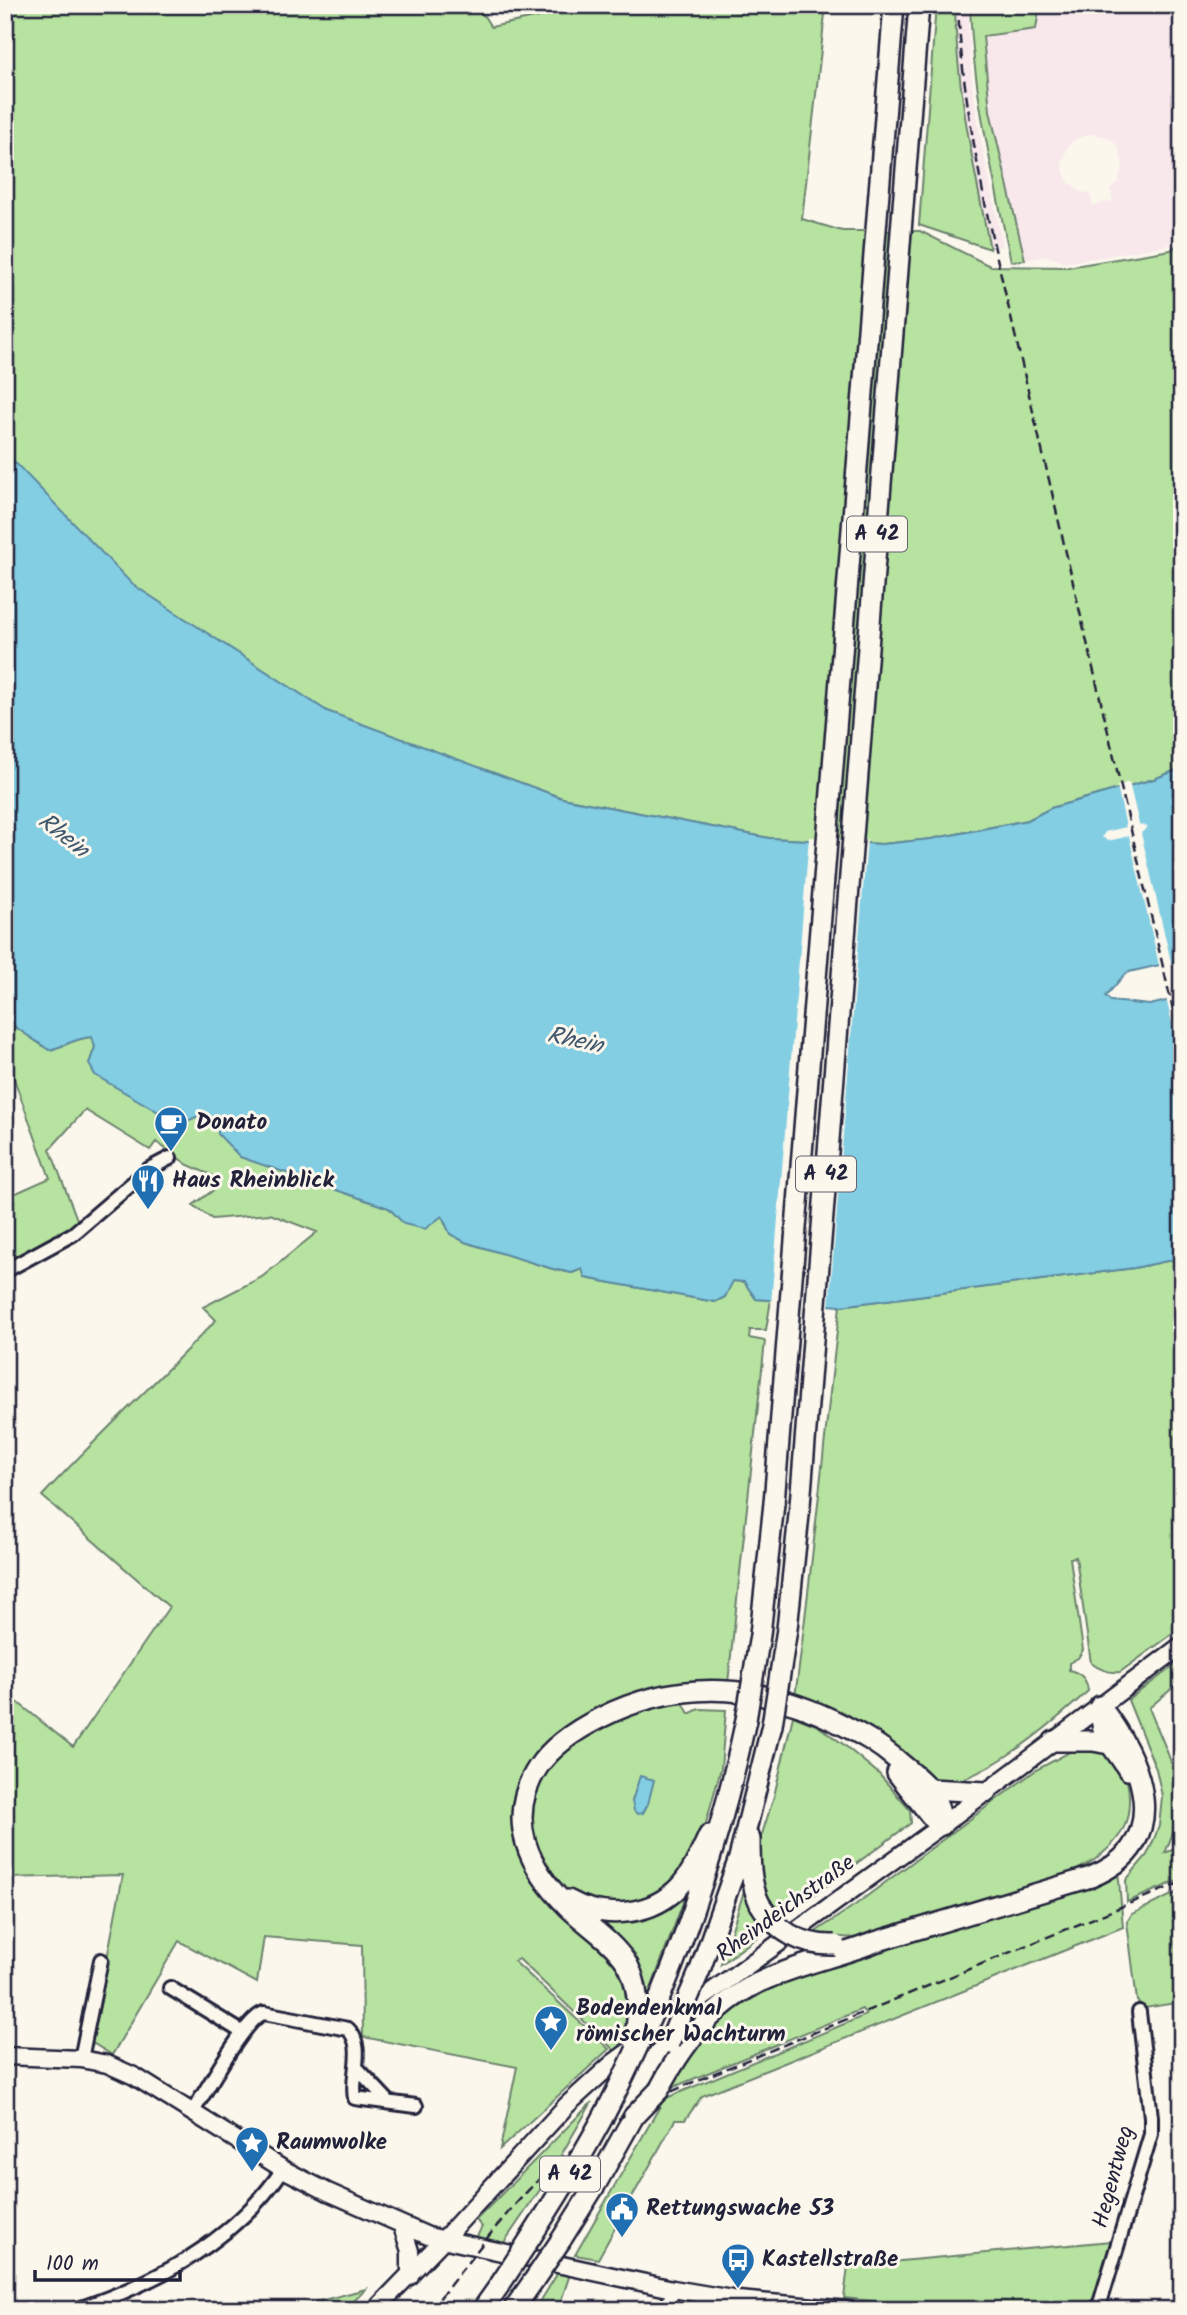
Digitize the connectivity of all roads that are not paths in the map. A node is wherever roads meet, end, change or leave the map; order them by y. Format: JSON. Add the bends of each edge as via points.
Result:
{"nodes":[{"id":1,"x":894,"y":5,"type":"edge"},
{"id":2,"x":919,"y":5,"type":"edge"},
{"id":3,"x":170,"y":1158,"type":"dead end"},
{"id":4,"x":5,"y":1271,"type":"edge"},
{"id":5,"x":1182,"y":1645,"type":"edge"},
{"id":6,"x":1100,"y":1706,"type":"junction"},
{"id":7,"x":844,"y":1726,"type":"junction"},
{"id":8,"x":1054,"y":1741,"type":"junction"},
{"id":9,"x":1109,"y":1744,"type":"junction"},
{"id":10,"x":734,"y":1777,"type":"junction"},
{"id":11,"x":930,"y":1789,"type":"junction"},
{"id":12,"x":986,"y":1792,"type":"junction"},
{"id":13,"x":751,"y":1813,"type":"junction"},
{"id":14,"x":942,"y":1825,"type":"junction"},
{"id":15,"x":1075,"y":1880,"type":"junction"},
{"id":16,"x":556,"y":1892,"type":"junction"},
{"id":17,"x":875,"y":1942,"type":"junction"},
{"id":18,"x":101,"y":1960,"type":"dead end"},
{"id":19,"x":170,"y":1988,"type":"dead end"},
{"id":20,"x":1139,"y":2012,"type":"dead end"},
{"id":21,"x":242,"y":2032,"type":"junction"},
{"id":22,"x":5,"y":2056,"type":"edge"},
{"id":23,"x":634,"y":2057,"type":"junction"},
{"id":24,"x":81,"y":2059,"type":"junction"},
{"id":25,"x":357,"y":2068,"type":"junction"},
{"id":26,"x":376,"y":2088,"type":"junction"},
{"id":27,"x":652,"y":2092,"type":"junction"},
{"id":28,"x":365,"y":2099,"type":"junction"},
{"id":29,"x":390,"y":2102,"type":"junction"},
{"id":30,"x":416,"y":2106,"type":"dead end"},
{"id":31,"x":193,"y":2111,"type":"junction"},
{"id":32,"x":283,"y":2169,"type":"junction"},
{"id":33,"x":402,"y":2225,"type":"junction"},
{"id":34,"x":443,"y":2240,"type":"junction"},
{"id":35,"x":410,"y":2276,"type":"junction"},
{"id":36,"x":673,"y":2289,"type":"junction"},
{"id":37,"x":75,"y":2310,"type":"edge"},
{"id":38,"x":375,"y":2310,"type":"edge"},
{"id":39,"x":482,"y":2310,"type":"edge"},
{"id":40,"x":513,"y":2310,"type":"edge"},
{"id":41,"x":667,"y":2310,"type":"edge"},
{"id":42,"x":848,"y":2310,"type":"edge"},
{"id":43,"x":1098,"y":2310,"type":"edge"}],
"edges":[{"from":1,"to":10,"type":"highway","number":"A 42","bridge":true,"via":[[787,1355],[766,1586]]},
{"from":2,"to":13,"type":"highway","number":"A 42","bridge":true,"via":[[800,1505],[772,1725]]},
{"from":3,"to":4,"type":"street","via":[[149,1169],[74,1234]]},
{"from":5,"to":6,"type":"main road","name":"Rheindeichstraße"},
{"from":6,"to":8,"type":"main road","name":"Rheindeichstraße"},
{"from":6,"to":9,"type":"highway"},
{"from":6,"to":15,"type":"highway","via":[[1117,1727],[1137,1768],[1144,1815],[1140,1832],[1124,1857],[1104,1871]]},
{"from":7,"to":11,"type":"highway","via":[[881,1746]]},
{"from":7,"to":14,"type":"highway","via":[[888,1763]]},
{"from":7,"to":16,"type":"highway","via":[[778,1698],[724,1691],[652,1698],[588,1724],[540,1764],[523,1803],[526,1845],[538,1871]]},
{"from":8,"to":9,"type":"highway"},
{"from":8,"to":12,"type":"main road","name":"Rheindeichstraße"},
{"from":9,"to":15,"type":"highway","via":[[1134,1785],[1135,1814],[1117,1849]]},
{"from":10,"to":16,"type":"highway","via":[[687,1877],[661,1901],[637,1910],[607,1912],[573,1903]]},
{"from":10,"to":23,"type":"highway","number":"A 42","bridge":true,"via":[[682,1943]]},
{"from":11,"to":12,"type":"highway"},
{"from":11,"to":14,"type":"highway","via":[[940,1807]]},
{"from":12,"to":14,"type":"main road","name":"Rheindeichstraße"},
{"from":13,"to":17,"type":"highway","bridge":true,"via":[[755,1895],[771,1920],[805,1942]]},
{"from":13,"to":27,"type":"highway","number":"A 42","bridge":true,"via":[[700,1970]]},
{"from":14,"to":34,"type":"main road","name":"Rheindeichstraße","via":[[612,2063],[567,2105]]},
{"from":15,"to":17,"type":"highway"},
{"from":16,"to":23,"type":"highway","bridge":true,"via":[[605,1938],[633,1977],[638,2008]]},
{"from":17,"to":27,"type":"highway","via":[[751,1986],[720,2007],[698,2030]]},
{"from":18,"to":24,"type":"street"},
{"from":19,"to":21,"type":"street"},
{"from":20,"to":43,"type":"street","name":"Hegentweg","via":[[1151,2134]]},
{"from":21,"to":25,"type":"street","via":[[264,2013],[348,2029],[354,2035]]},
{"from":21,"to":31,"type":"street"},
{"from":22,"to":24,"type":"main road"},
{"from":23,"to":39,"type":"highway","number":"A 42","bridge":true,"via":[[576,2165]]},
{"from":24,"to":31,"type":"main road","via":[[134,2076]]},
{"from":25,"to":26,"type":"street"},
{"from":25,"to":28,"type":"street","via":[[353,2093],[355,2098]]},
{"from":26,"to":28,"type":"street"},
{"from":26,"to":29,"type":"street"},
{"from":27,"to":40,"type":"highway","number":"A 42","bridge":true},
{"from":28,"to":29,"type":"street"},
{"from":29,"to":30,"type":"street"},
{"from":31,"to":32,"type":"main road"},
{"from":32,"to":33,"type":"main road"},
{"from":32,"to":37,"type":"street","via":[[267,2193],[209,2244],[153,2279]]},
{"from":33,"to":34,"type":"main road"},
{"from":33,"to":35,"type":"main road"},
{"from":34,"to":35,"type":"main road","name":"Rheindeichstraße"},
{"from":34,"to":36,"type":"main road"},
{"from":35,"to":38,"type":"main road","name":"Rheindeichstraße"},
{"from":36,"to":41,"type":"street"},
{"from":36,"to":42,"type":"main road"}]}
